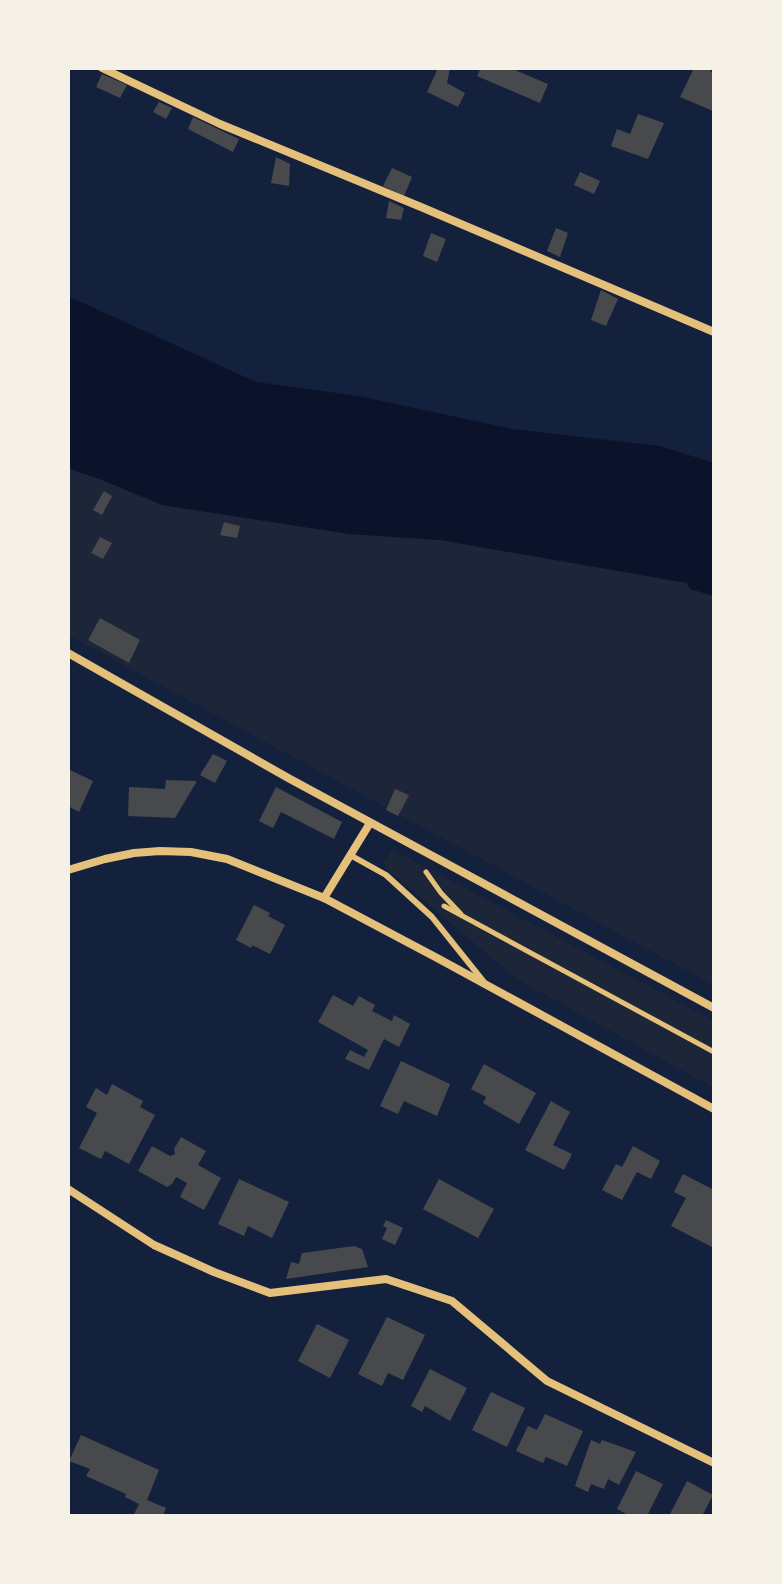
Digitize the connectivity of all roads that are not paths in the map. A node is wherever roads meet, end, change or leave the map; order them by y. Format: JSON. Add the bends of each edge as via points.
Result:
{"nodes":[{"id":1,"x":102,"y":68,"type":"edge"},
{"id":2,"x":714,"y":332,"type":"edge"},
{"id":3,"x":68,"y":653,"type":"edge"},
{"id":4,"x":370,"y":823,"type":"junction"},
{"id":5,"x":350,"y":855,"type":"junction"},
{"id":6,"x":68,"y":870,"type":"edge"},
{"id":7,"x":324,"y":898,"type":"junction"},
{"id":8,"x":487,"y":985,"type":"junction"},
{"id":9,"x":714,"y":1008,"type":"edge"},
{"id":10,"x":714,"y":1109,"type":"edge"},
{"id":11,"x":68,"y":1189,"type":"edge"},
{"id":12,"x":714,"y":1463,"type":"edge"}],
"edges":[{"from":1,"to":2,"type":"street","via":[[234,131]]},
{"from":3,"to":4,"type":"street"},
{"from":4,"to":5,"type":"street"},
{"from":4,"to":9,"type":"street"},
{"from":5,"to":7,"type":"street"},
{"from":5,"to":8,"type":"lane","via":[[386,875],[432,917]]},
{"from":6,"to":7,"type":"street","via":[[134,853],[191,852],[227,859]]},
{"from":7,"to":8,"type":"street"},
{"from":8,"to":10,"type":"street"},
{"from":11,"to":12,"type":"street","via":[[154,1245],[270,1293],[386,1279],[452,1301],[547,1381]]}]}
